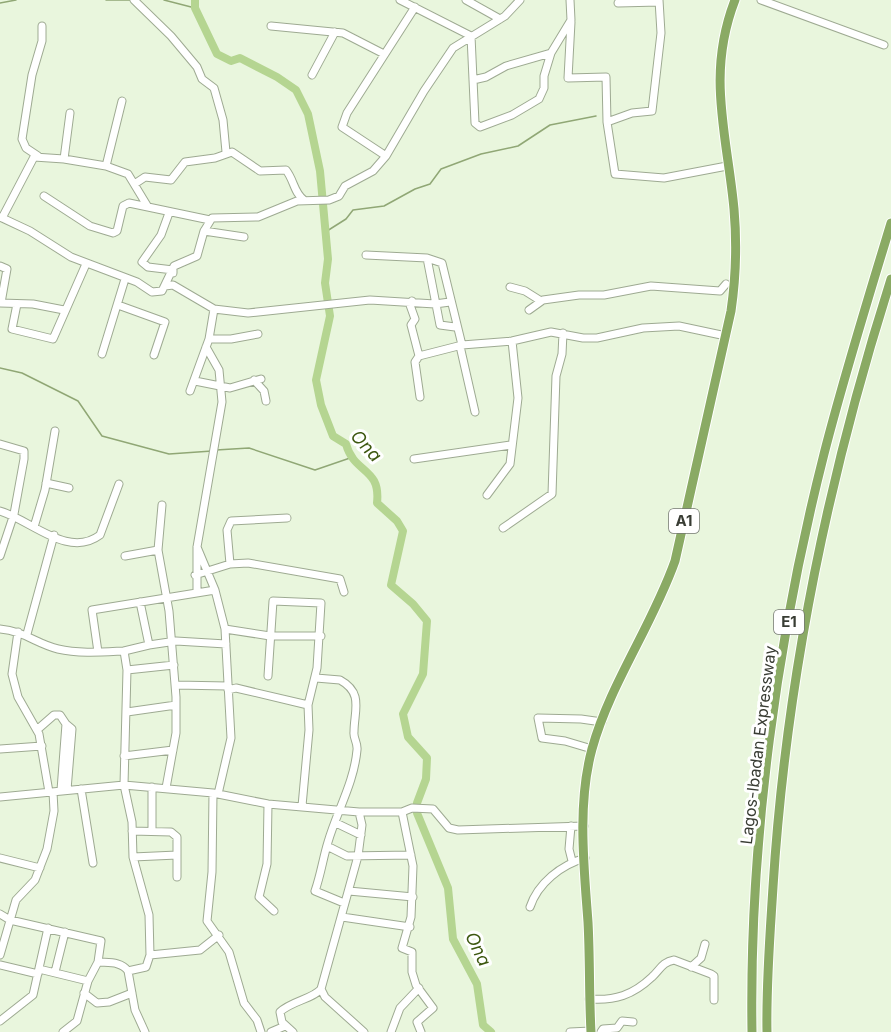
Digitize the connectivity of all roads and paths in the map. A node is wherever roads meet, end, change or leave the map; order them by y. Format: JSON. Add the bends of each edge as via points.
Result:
{"nodes":[{"id":1,"x":134,"y":0,"type":"edge"},
{"id":2,"x":400,"y":0,"type":"edge"},
{"id":3,"x":466,"y":0,"type":"edge"},
{"id":4,"x":520,"y":0,"type":"edge"},
{"id":5,"x":570,"y":0,"type":"edge"},
{"id":6,"x":735,"y":0,"type":"edge"},
{"id":7,"x":761,"y":0,"type":"edge"},
{"id":8,"x":659,"y":1,"type":"edge"},
{"id":9,"x":618,"y":3,"type":"dead end"},
{"id":10,"x":415,"y":7,"type":"junction"},
{"id":11,"x":500,"y":19,"type":"junction"},
{"id":12,"x":572,"y":20,"type":"junction"},
{"id":13,"x":42,"y":26,"type":"dead end"},
{"id":14,"x":271,"y":26,"type":"dead end"},
{"id":15,"x":334,"y":32,"type":"junction"},
{"id":16,"x":471,"y":36,"type":"junction"},
{"id":17,"x":884,"y":45,"type":"dead end"},
{"id":18,"x":551,"y":53,"type":"junction"},
{"id":19,"x":384,"y":54,"type":"junction"},
{"id":20,"x":312,"y":75,"type":"dead end"},
{"id":21,"x":473,"y":80,"type":"junction"},
{"id":22,"x":122,"y":101,"type":"dead end"},
{"id":23,"x":70,"y":113,"type":"dead end"},
{"id":24,"x":607,"y":122,"type":"junction"},
{"id":25,"x":226,"y":152,"type":"junction"},
{"id":26,"x":38,"y":156,"type":"junction"},
{"id":27,"x":386,"y":156,"type":"junction"},
{"id":28,"x":64,"y":159,"type":"junction"},
{"id":29,"x":105,"y":166,"type":"junction"},
{"id":30,"x":727,"y":166,"type":"junction"},
{"id":31,"x":136,"y":183,"type":"junction"},
{"id":32,"x":44,"y":196,"type":"dead end"},
{"id":33,"x":304,"y":200,"type":"junction"},
{"id":34,"x":148,"y":207,"type":"junction"},
{"id":35,"x":169,"y":213,"type":"junction"},
{"id":36,"x":1,"y":217,"type":"edge"},
{"id":37,"x":210,"y":220,"type":"junction"},
{"id":38,"x":891,"y":223,"type":"edge"},
{"id":39,"x":204,"y":231,"type":"junction"},
{"id":40,"x":244,"y":237,"type":"dead end"},
{"id":41,"x":366,"y":255,"type":"dead end"},
{"id":42,"x":427,"y":258,"type":"junction"},
{"id":43,"x":86,"y":264,"type":"junction"},
{"id":44,"x":0,"y":266,"type":"edge"},
{"id":45,"x":173,"y":270,"type":"junction"},
{"id":46,"x":125,"y":279,"type":"junction"},
{"id":47,"x":891,"y":279,"type":"edge"},
{"id":48,"x":726,"y":284,"type":"dead end"},
{"id":49,"x":173,"y":285,"type":"junction"},
{"id":50,"x":165,"y":286,"type":"junction"},
{"id":51,"x":510,"y":287,"type":"dead end"},
{"id":52,"x":412,"y":301,"type":"junction"},
{"id":53,"x":541,"y":301,"type":"junction"},
{"id":54,"x":450,"y":302,"type":"junction"},
{"id":55,"x":1,"y":303,"type":"edge"},
{"id":56,"x":17,"y":304,"type":"junction"},
{"id":57,"x":435,"y":304,"type":"junction"},
{"id":58,"x":118,"y":305,"type":"junction"},
{"id":59,"x":214,"y":309,"type":"junction"},
{"id":60,"x":64,"y":310,"type":"junction"},
{"id":61,"x":529,"y":310,"type":"dead end"},
{"id":62,"x":455,"y":327,"type":"junction"},
{"id":63,"x":563,"y":333,"type":"junction"},
{"id":64,"x":258,"y":334,"type":"dead end"},
{"id":65,"x":726,"y":336,"type":"junction"},
{"id":66,"x":512,"y":341,"type":"junction"},
{"id":67,"x":208,"y":343,"type":"junction"},
{"id":68,"x":461,"y":345,"type":"junction"},
{"id":69,"x":102,"y":354,"type":"dead end"},
{"id":70,"x":154,"y":356,"type":"dead end"},
{"id":71,"x":419,"y":356,"type":"junction"},
{"id":72,"x":195,"y":381,"type":"junction"},
{"id":73,"x":220,"y":385,"type":"junction"},
{"id":74,"x":190,"y":391,"type":"dead end"},
{"id":75,"x":420,"y":397,"type":"dead end"},
{"id":76,"x":266,"y":401,"type":"dead end"},
{"id":77,"x":475,"y":412,"type":"dead end"},
{"id":78,"x":56,"y":431,"type":"dead end"},
{"id":79,"x":0,"y":444,"type":"edge"},
{"id":80,"x":511,"y":445,"type":"junction"},
{"id":81,"x":414,"y":459,"type":"dead end"},
{"id":82,"x":46,"y":483,"type":"junction"},
{"id":83,"x":120,"y":484,"type":"dead end"},
{"id":84,"x":69,"y":488,"type":"dead end"},
{"id":85,"x":487,"y":495,"type":"dead end"},
{"id":86,"x":162,"y":505,"type":"dead end"},
{"id":87,"x":0,"y":511,"type":"edge"},
{"id":88,"x":13,"y":517,"type":"junction"},
{"id":89,"x":287,"y":518,"type":"dead end"},
{"id":90,"x":34,"y":527,"type":"junction"},
{"id":91,"x":503,"y":528,"type":"dead end"},
{"id":92,"x":54,"y":535,"type":"junction"},
{"id":93,"x":197,"y":547,"type":"junction"},
{"id":94,"x":158,"y":550,"type":"junction"},
{"id":95,"x":0,"y":556,"type":"edge"},
{"id":96,"x":124,"y":556,"type":"dead end"},
{"id":97,"x":230,"y":564,"type":"junction"},
{"id":98,"x":208,"y":570,"type":"junction"},
{"id":99,"x":195,"y":575,"type":"junction"},
{"id":100,"x":215,"y":590,"type":"junction"},
{"id":101,"x":196,"y":591,"type":"junction"},
{"id":102,"x":344,"y":592,"type":"dead end"},
{"id":103,"x":166,"y":596,"type":"junction"},
{"id":104,"x":140,"y":602,"type":"junction"},
{"id":105,"x":0,"y":629,"type":"edge"},
{"id":106,"x":225,"y":629,"type":"junction"},
{"id":107,"x":18,"y":633,"type":"junction"},
{"id":108,"x":27,"y":634,"type":"junction"},
{"id":109,"x":270,"y":636,"type":"junction"},
{"id":110,"x":321,"y":636,"type":"junction"},
{"id":111,"x":172,"y":642,"type":"junction"},
{"id":112,"x":226,"y":644,"type":"junction"},
{"id":113,"x":149,"y":645,"type":"junction"},
{"id":114,"x":124,"y":651,"type":"junction"},
{"id":115,"x":98,"y":652,"type":"junction"},
{"id":116,"x":174,"y":665,"type":"junction"},
{"id":117,"x":127,"y":670,"type":"junction"},
{"id":118,"x":268,"y":676,"type":"dead end"},
{"id":119,"x":316,"y":678,"type":"junction"},
{"id":120,"x":176,"y":685,"type":"junction"},
{"id":121,"x":227,"y":688,"type":"junction"},
{"id":122,"x":176,"y":705,"type":"junction"},
{"id":123,"x":308,"y":705,"type":"junction"},
{"id":124,"x":127,"y":712,"type":"junction"},
{"id":125,"x":602,"y":722,"type":"junction"},
{"id":126,"x":38,"y":729,"type":"junction"},
{"id":127,"x":42,"y":746,"type":"junction"},
{"id":128,"x":0,"y":749,"type":"edge"},
{"id":129,"x":592,"y":749,"type":"junction"},
{"id":130,"x":173,"y":750,"type":"junction"},
{"id":131,"x":124,"y":756,"type":"junction"},
{"id":132,"x":124,"y":785,"type":"junction"},
{"id":133,"x":152,"y":787,"type":"junction"},
{"id":134,"x":166,"y":788,"type":"junction"},
{"id":135,"x":81,"y":789,"type":"junction"},
{"id":136,"x":58,"y":791,"type":"junction"},
{"id":137,"x":216,"y":793,"type":"junction"},
{"id":138,"x":0,"y":797,"type":"edge"},
{"id":139,"x":268,"y":804,"type":"junction"},
{"id":140,"x":302,"y":806,"type":"junction"},
{"id":141,"x":341,"y":810,"type":"junction"},
{"id":142,"x":359,"y":812,"type":"junction"},
{"id":143,"x":402,"y":812,"type":"junction"},
{"id":144,"x":336,"y":823,"type":"junction"},
{"id":145,"x":571,"y":826,"type":"junction"},
{"id":146,"x":584,"y":826,"type":"junction"},
{"id":147,"x":152,"y":830,"type":"junction"},
{"id":148,"x":132,"y":831,"type":"junction"},
{"id":149,"x":361,"y":835,"type":"junction"},
{"id":150,"x":327,"y":846,"type":"junction"},
{"id":151,"x":177,"y":855,"type":"junction"},
{"id":152,"x":411,"y":855,"type":"junction"},
{"id":153,"x":133,"y":856,"type":"junction"},
{"id":154,"x":358,"y":856,"type":"junction"},
{"id":155,"x":0,"y":858,"type":"edge"},
{"id":156,"x":585,"y":858,"type":"junction"},
{"id":157,"x":572,"y":861,"type":"junction"},
{"id":158,"x":93,"y":863,"type":"dead end"},
{"id":159,"x":40,"y":868,"type":"junction"},
{"id":160,"x":177,"y":877,"type":"dead end"},
{"id":161,"x":349,"y":891,"type":"junction"},
{"id":162,"x":413,"y":897,"type":"junction"},
{"id":163,"x":344,"y":903,"type":"junction"},
{"id":164,"x":530,"y":907,"type":"dead end"},
{"id":165,"x":274,"y":911,"type":"dead end"},
{"id":166,"x":0,"y":914,"type":"edge"},
{"id":167,"x":342,"y":917,"type":"junction"},
{"id":168,"x":10,"y":920,"type":"junction"},
{"id":169,"x":410,"y":927,"type":"junction"},
{"id":170,"x":48,"y":928,"type":"junction"},
{"id":171,"x":65,"y":932,"type":"junction"},
{"id":172,"x":219,"y":935,"type":"junction"},
{"id":173,"x":705,"y":944,"type":"dead end"},
{"id":174,"x":0,"y":955,"type":"edge"},
{"id":175,"x":150,"y":955,"type":"junction"},
{"id":176,"x":98,"y":962,"type":"junction"},
{"id":177,"x":0,"y":965,"type":"edge"},
{"id":178,"x":691,"y":968,"type":"junction"},
{"id":179,"x":38,"y":971,"type":"junction"},
{"id":180,"x":128,"y":971,"type":"junction"},
{"id":181,"x":55,"y":972,"type":"junction"},
{"id":182,"x":88,"y":981,"type":"junction"},
{"id":183,"x":419,"y":988,"type":"junction"},
{"id":184,"x":321,"y":989,"type":"junction"},
{"id":185,"x":84,"y":993,"type":"junction"},
{"id":186,"x":132,"y":993,"type":"junction"},
{"id":187,"x":589,"y":999,"type":"junction"},
{"id":188,"x":714,"y":1000,"type":"dead end"},
{"id":189,"x":0,"y":1021,"type":"edge"},
{"id":190,"x":633,"y":1022,"type":"dead end"},
{"id":191,"x":285,"y":1026,"type":"junction"},
{"id":192,"x":63,"y":1032,"type":"edge"},
{"id":193,"x":145,"y":1032,"type":"edge"},
{"id":194,"x":261,"y":1032,"type":"edge"},
{"id":195,"x":271,"y":1032,"type":"edge"},
{"id":196,"x":293,"y":1032,"type":"edge"},
{"id":197,"x":364,"y":1032,"type":"edge"},
{"id":198,"x":391,"y":1032,"type":"edge"},
{"id":199,"x":421,"y":1032,"type":"edge"},
{"id":200,"x":570,"y":1032,"type":"edge"},
{"id":201,"x":591,"y":1032,"type":"edge"},
{"id":202,"x":601,"y":1032,"type":"edge"},
{"id":203,"x":752,"y":1032,"type":"edge"},
{"id":204,"x":768,"y":1032,"type":"edge"}],
"edges":[{"from":1,"to":25,"type":"street","via":[[171,36],[202,79],[214,88]]},
{"from":2,"to":10,"type":"street"},
{"from":3,"to":11,"type":"street"},
{"from":4,"to":11,"type":"street"},
{"from":5,"to":12,"type":"street"},
{"from":6,"to":30,"type":"highway","number":"A1","via":[[724,34],[718,78]]},
{"from":7,"to":17,"type":"street"},
{"from":8,"to":9,"type":"street"},
{"from":8,"to":24,"type":"street","via":[[661,33],[652,112],[632,113]]},
{"from":10,"to":16,"type":"street"},
{"from":10,"to":19,"type":"street"},
{"from":11,"to":16,"type":"street"},
{"from":12,"to":18,"type":"street"},
{"from":12,"to":24,"type":"street","via":[[568,78],[606,77]]},
{"from":13,"to":26,"type":"street","via":[[22,139],[26,148]]},
{"from":14,"to":15,"type":"street"},
{"from":15,"to":19,"type":"street"},
{"from":15,"to":20,"type":"street"},
{"from":16,"to":21,"type":"street"},
{"from":16,"to":27,"type":"street","via":[[453,48],[441,64]]},
{"from":18,"to":21,"type":"street"},
{"from":18,"to":21,"type":"street","via":[[539,99],[480,127],[475,123]]},
{"from":19,"to":27,"type":"street","via":[[342,127]]},
{"from":22,"to":29,"type":"street"},
{"from":23,"to":28,"type":"street"},
{"from":24,"to":30,"type":"street","via":[[614,170],[619,176],[664,177]]},
{"from":25,"to":31,"type":"street","via":[[215,158],[185,162],[171,180],[145,177]]},
{"from":25,"to":33,"type":"street","via":[[236,152],[260,171],[286,170],[295,182],[298,196]]},
{"from":26,"to":28,"type":"street"},
{"from":26,"to":36,"type":"street","via":[[32,159]]},
{"from":27,"to":33,"type":"street","via":[[373,171],[345,186],[339,196]]},
{"from":28,"to":29,"type":"street"},
{"from":29,"to":31,"type":"street","via":[[124,172]]},
{"from":30,"to":65,"type":"highway","number":"A1","via":[[736,250],[735,285]]},
{"from":31,"to":34,"type":"street"},
{"from":32,"to":34,"type":"street","via":[[90,226],[113,233],[117,231],[123,206],[129,203]]},
{"from":33,"to":37,"type":"street","via":[[258,217]]},
{"from":34,"to":35,"type":"street"},
{"from":35,"to":37,"type":"street"},
{"from":35,"to":45,"type":"street","via":[[161,236],[142,262],[148,267]]},
{"from":36,"to":43,"type":"street"},
{"from":37,"to":39,"type":"street"},
{"from":38,"to":203,"type":"highway","name":"Lagos-Ibadan Expressway","number":"E1","via":[[825,453],[805,535],[781,668],[761,838]]},
{"from":39,"to":40,"type":"street"},
{"from":39,"to":45,"type":"street","via":[[197,256]]},
{"from":41,"to":42,"type":"street"},
{"from":42,"to":54,"type":"street","via":[[442,264]]},
{"from":42,"to":57,"type":"street"},
{"from":43,"to":46,"type":"street"},
{"from":43,"to":60,"type":"street"},
{"from":44,"to":55,"type":"street","via":[[7,269]]},
{"from":45,"to":49,"type":"street"},
{"from":45,"to":50,"type":"street"},
{"from":46,"to":50,"type":"street","via":[[152,292],[162,291]]},
{"from":46,"to":58,"type":"street"},
{"from":47,"to":204,"type":"highway","name":"Lagos-Ibadan Expressway","number":"E1","via":[[825,518],[799,649],[777,827]]},
{"from":48,"to":53,"type":"street","via":[[720,291],[651,286]]},
{"from":49,"to":50,"type":"street"},
{"from":49,"to":59,"type":"street"},
{"from":51,"to":53,"type":"street"},
{"from":52,"to":57,"type":"street"},
{"from":52,"to":59,"type":"street","via":[[370,300],[248,313]]},
{"from":52,"to":71,"type":"street","via":[[415,319],[411,325]]},
{"from":53,"to":61,"type":"street"},
{"from":54,"to":57,"type":"street"},
{"from":54,"to":62,"type":"street"},
{"from":55,"to":56,"type":"street"},
{"from":56,"to":60,"type":"street"},
{"from":56,"to":60,"type":"street","via":[[12,329],[49,339],[57,334]]},
{"from":57,"to":62,"type":"street","via":[[440,325]]},
{"from":58,"to":69,"type":"street"},
{"from":58,"to":70,"type":"street","via":[[165,322]]},
{"from":59,"to":67,"type":"street"},
{"from":62,"to":68,"type":"street"},
{"from":63,"to":65,"type":"street","via":[[597,338],[643,328],[679,326]]},
{"from":63,"to":66,"type":"street"},
{"from":63,"to":91,"type":"street","via":[[556,376],[552,494]]},
{"from":64,"to":67,"type":"street"},
{"from":65,"to":125,"type":"highway","number":"A1","via":[[675,561]]},
{"from":66,"to":68,"type":"street"},
{"from":66,"to":80,"type":"street","via":[[518,398]]},
{"from":67,"to":72,"type":"street"},
{"from":67,"to":73,"type":"street","via":[[219,370]]},
{"from":68,"to":71,"type":"street"},
{"from":68,"to":77,"type":"street"},
{"from":71,"to":75,"type":"street","via":[[415,362]]},
{"from":72,"to":73,"type":"street"},
{"from":72,"to":74,"type":"street"},
{"from":73,"to":76,"type":"street","via":[[230,388],[258,379]]},
{"from":73,"to":93,"type":"street","via":[[222,402]]},
{"from":78,"to":82,"type":"street"},
{"from":79,"to":88,"type":"street","via":[[24,451]]},
{"from":80,"to":81,"type":"street"},
{"from":80,"to":85,"type":"street","via":[[510,465]]},
{"from":82,"to":84,"type":"street"},
{"from":82,"to":90,"type":"street"},
{"from":83,"to":92,"type":"street","via":[[100,535],[85,543]]},
{"from":86,"to":94,"type":"street"},
{"from":87,"to":88,"type":"street"},
{"from":88,"to":90,"type":"street"},
{"from":88,"to":95,"type":"street"},
{"from":89,"to":97,"type":"street","via":[[231,521],[227,530]]},
{"from":90,"to":92,"type":"street"},
{"from":92,"to":108,"type":"street"},
{"from":93,"to":98,"type":"street"},
{"from":93,"to":99,"type":"street"},
{"from":94,"to":96,"type":"street"},
{"from":94,"to":103,"type":"street"},
{"from":97,"to":98,"type":"street"},
{"from":97,"to":102,"type":"street","via":[[248,563],[340,579]]},
{"from":98,"to":99,"type":"street"},
{"from":98,"to":100,"type":"street"},
{"from":99,"to":101,"type":"street"},
{"from":100,"to":101,"type":"street"},
{"from":100,"to":106,"type":"street"},
{"from":101,"to":103,"type":"street"},
{"from":103,"to":104,"type":"street"},
{"from":103,"to":111,"type":"street"},
{"from":104,"to":113,"type":"street"},
{"from":104,"to":115,"type":"street","via":[[92,610]]},
{"from":105,"to":107,"type":"street"},
{"from":106,"to":109,"type":"street"},
{"from":106,"to":112,"type":"street"},
{"from":107,"to":108,"type":"street"},
{"from":107,"to":126,"type":"street","via":[[11,665],[14,684]]},
{"from":108,"to":115,"type":"street","via":[[58,649]]},
{"from":109,"to":110,"type":"street"},
{"from":109,"to":110,"type":"street","via":[[273,601],[321,603]]},
{"from":109,"to":118,"type":"street"},
{"from":110,"to":119,"type":"street"},
{"from":111,"to":112,"type":"street"},
{"from":111,"to":113,"type":"street"},
{"from":111,"to":116,"type":"street"},
{"from":112,"to":121,"type":"street"},
{"from":113,"to":114,"type":"street"},
{"from":114,"to":115,"type":"street"},
{"from":114,"to":117,"type":"street"},
{"from":116,"to":117,"type":"street"},
{"from":116,"to":120,"type":"street"},
{"from":117,"to":124,"type":"street"},
{"from":119,"to":123,"type":"street"},
{"from":119,"to":141,"type":"street","via":[[340,680],[357,696],[353,735],[357,748]]},
{"from":120,"to":121,"type":"street"},
{"from":120,"to":122,"type":"street"},
{"from":121,"to":123,"type":"street"},
{"from":121,"to":137,"type":"street","via":[[231,738]]},
{"from":122,"to":124,"type":"street"},
{"from":122,"to":130,"type":"street"},
{"from":123,"to":140,"type":"street"},
{"from":124,"to":131,"type":"street"},
{"from":125,"to":129,"type":"highway","number":"A1"},
{"from":125,"to":129,"type":"street","via":[[538,718],[542,738]]},
{"from":126,"to":127,"type":"street"},
{"from":126,"to":136,"type":"street","via":[[54,715],[72,729]]},
{"from":127,"to":128,"type":"street"},
{"from":127,"to":136,"type":"street"},
{"from":129,"to":146,"type":"highway","number":"A1"},
{"from":130,"to":131,"type":"street"},
{"from":130,"to":134,"type":"street"},
{"from":131,"to":132,"type":"street"},
{"from":132,"to":133,"type":"street"},
{"from":132,"to":135,"type":"street"},
{"from":132,"to":148,"type":"street"},
{"from":133,"to":134,"type":"street"},
{"from":133,"to":147,"type":"street"},
{"from":134,"to":137,"type":"street"},
{"from":135,"to":136,"type":"street"},
{"from":135,"to":158,"type":"street"},
{"from":136,"to":138,"type":"street"},
{"from":136,"to":159,"type":"street"},
{"from":137,"to":139,"type":"street"},
{"from":137,"to":172,"type":"street","via":[[206,913],[207,921]]},
{"from":139,"to":140,"type":"street"},
{"from":139,"to":165,"type":"street","via":[[267,864],[259,897]]},
{"from":140,"to":141,"type":"street"},
{"from":141,"to":142,"type":"street"},
{"from":141,"to":144,"type":"street"},
{"from":142,"to":143,"type":"street"},
{"from":142,"to":149,"type":"street"},
{"from":143,"to":145,"type":"street","via":[[412,808],[433,809],[449,828],[458,830]]},
{"from":143,"to":152,"type":"street"},
{"from":144,"to":149,"type":"street"},
{"from":144,"to":150,"type":"street"},
{"from":145,"to":146,"type":"street"},
{"from":145,"to":157,"type":"street"},
{"from":146,"to":156,"type":"highway","number":"A1"},
{"from":147,"to":148,"type":"street"},
{"from":147,"to":151,"type":"street","via":[[171,832],[177,837]]},
{"from":148,"to":153,"type":"street"},
{"from":149,"to":154,"type":"street"},
{"from":150,"to":154,"type":"street","via":[[347,856]]},
{"from":150,"to":163,"type":"street","via":[[315,891]]},
{"from":151,"to":153,"type":"street"},
{"from":151,"to":160,"type":"street"},
{"from":152,"to":154,"type":"street"},
{"from":152,"to":162,"type":"street"},
{"from":153,"to":175,"type":"street","via":[[149,915]]},
{"from":154,"to":161,"type":"street"},
{"from":155,"to":159,"type":"street"},
{"from":156,"to":157,"type":"street"},
{"from":156,"to":187,"type":"highway","number":"A1"},
{"from":157,"to":164,"type":"street","via":[[540,885]]},
{"from":159,"to":168,"type":"street","via":[[32,886],[19,894]]},
{"from":161,"to":162,"type":"street"},
{"from":161,"to":163,"type":"street"},
{"from":162,"to":169,"type":"street"},
{"from":163,"to":167,"type":"street"},
{"from":166,"to":168,"type":"street"},
{"from":167,"to":169,"type":"street"},
{"from":167,"to":184,"type":"street"},
{"from":168,"to":170,"type":"street"},
{"from":168,"to":174,"type":"street"},
{"from":169,"to":183,"type":"street","via":[[402,948],[412,952],[412,972]]},
{"from":170,"to":171,"type":"street"},
{"from":170,"to":179,"type":"street"},
{"from":171,"to":176,"type":"street","via":[[101,941]]},
{"from":171,"to":181,"type":"street"},
{"from":172,"to":175,"type":"street","via":[[200,950]]},
{"from":172,"to":194,"type":"street","via":[[229,952],[244,1003]]},
{"from":173,"to":178,"type":"street","via":[[701,958]]},
{"from":175,"to":180,"type":"street","via":[[146,967]]},
{"from":176,"to":180,"type":"street","via":[[115,963]]},
{"from":176,"to":182,"type":"street"},
{"from":177,"to":179,"type":"street"},
{"from":178,"to":187,"type":"street","via":[[668,961],[626,995],[614,1000]]},
{"from":178,"to":188,"type":"street","via":[[714,976]]},
{"from":179,"to":181,"type":"street"},
{"from":179,"to":189,"type":"street","via":[[30,1000]]},
{"from":180,"to":186,"type":"street"},
{"from":181,"to":182,"type":"street"},
{"from":182,"to":185,"type":"street"},
{"from":183,"to":198,"type":"street","via":[[400,1008]]},
{"from":183,"to":199,"type":"street","via":[[433,1008],[417,1022]]},
{"from":184,"to":191,"type":"street","via":[[283,1009],[280,1015]]},
{"from":184,"to":197,"type":"street"},
{"from":185,"to":186,"type":"street","via":[[97,1003]]},
{"from":185,"to":192,"type":"street","via":[[77,1021]]},
{"from":186,"to":193,"type":"street"},
{"from":187,"to":201,"type":"highway","number":"A1"},
{"from":190,"to":202,"type":"street","via":[[621,1021],[617,1028]]},
{"from":191,"to":195,"type":"street"},
{"from":191,"to":196,"type":"street"},
{"from":200,"to":201,"type":"street"}]}
